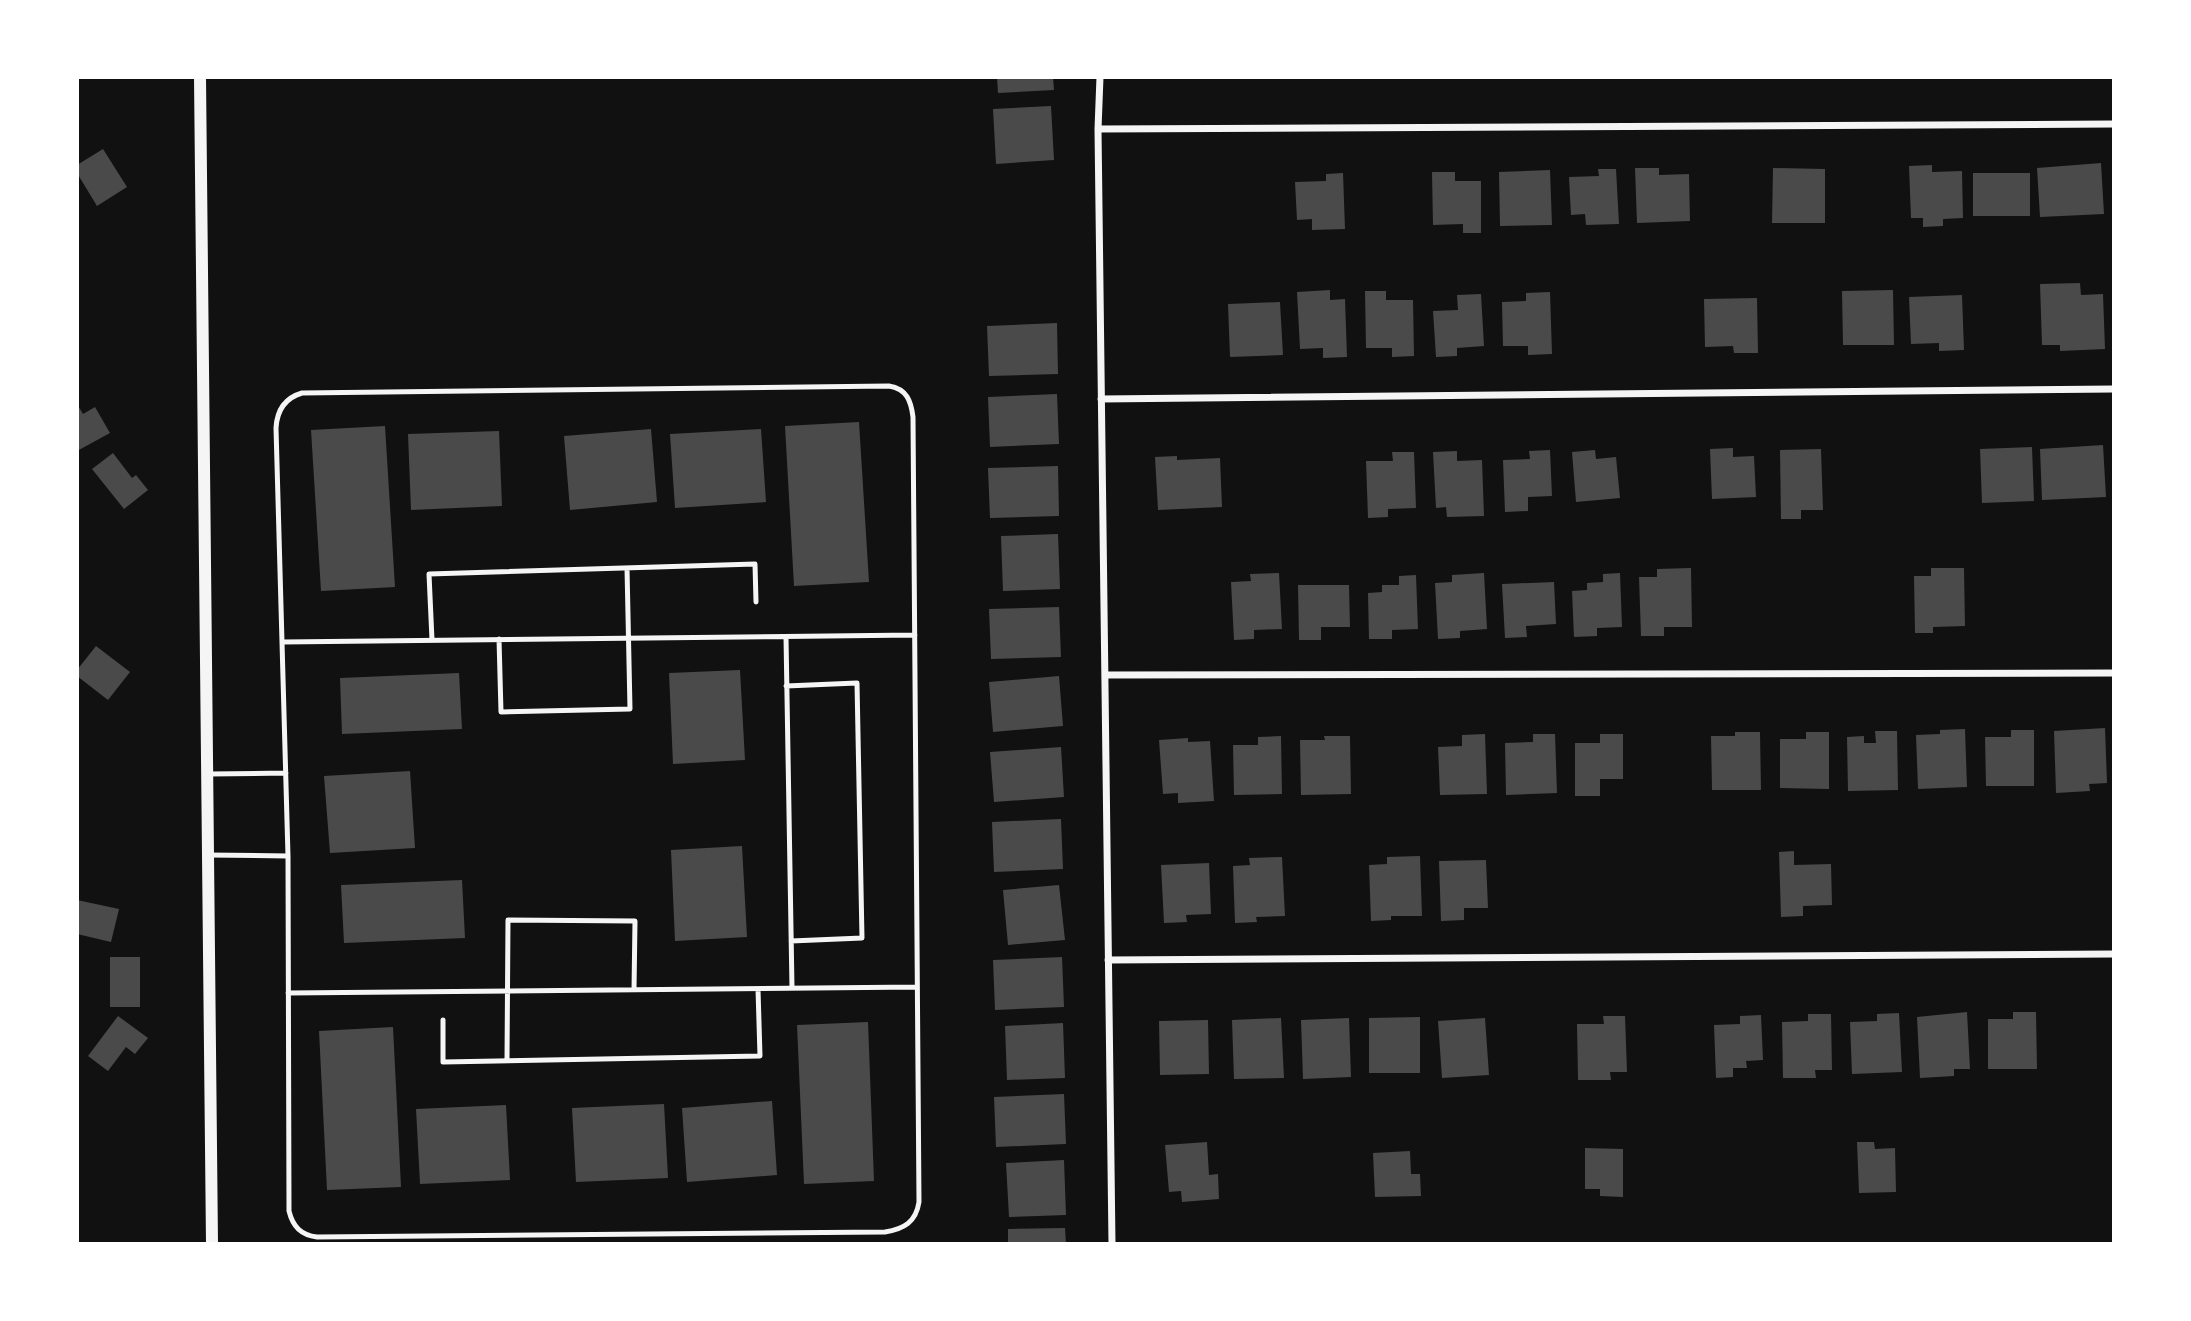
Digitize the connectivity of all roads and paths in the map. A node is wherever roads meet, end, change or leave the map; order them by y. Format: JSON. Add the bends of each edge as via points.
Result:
{"nodes":[{"id":1,"x":200,"y":77,"type":"edge"},
{"id":2,"x":1100,"y":77,"type":"edge"},
{"id":3,"x":2114,"y":124,"type":"edge"},
{"id":4,"x":1098,"y":129,"type":"junction"},
{"id":5,"x":2114,"y":389,"type":"edge"},
{"id":6,"x":1101,"y":399,"type":"junction"},
{"id":7,"x":627,"y":568,"type":"junction"},
{"id":8,"x":756,"y":602,"type":"dead end"},
{"id":9,"x":915,"y":635,"type":"junction"},
{"id":10,"x":786,"y":637,"type":"junction"},
{"id":11,"x":627,"y":638,"type":"junction"},
{"id":12,"x":499,"y":639,"type":"junction"},
{"id":13,"x":432,"y":640,"type":"junction"},
{"id":14,"x":283,"y":642,"type":"junction"},
{"id":15,"x":2114,"y":673,"type":"edge"},
{"id":16,"x":1105,"y":675,"type":"junction"},
{"id":17,"x":786,"y":686,"type":"junction"},
{"id":18,"x":286,"y":773,"type":"junction"},
{"id":19,"x":206,"y":774,"type":"junction"},
{"id":20,"x":207,"y":855,"type":"junction"},
{"id":21,"x":288,"y":856,"type":"junction"},
{"id":22,"x":791,"y":941,"type":"junction"},
{"id":23,"x":2114,"y":954,"type":"edge"},
{"id":24,"x":1108,"y":960,"type":"junction"},
{"id":25,"x":917,"y":987,"type":"junction"},
{"id":26,"x":792,"y":988,"type":"junction"},
{"id":27,"x":758,"y":989,"type":"junction"},
{"id":28,"x":634,"y":990,"type":"junction"},
{"id":29,"x":508,"y":991,"type":"junction"},
{"id":30,"x":288,"y":993,"type":"junction"},
{"id":31,"x":443,"y":1020,"type":"dead end"},
{"id":32,"x":508,"y":1060,"type":"junction"},
{"id":33,"x":212,"y":1244,"type":"edge"},
{"id":34,"x":1112,"y":1244,"type":"edge"}],
"edges":[{"from":1,"to":19,"type":"street"},
{"from":2,"to":4,"type":"street"},
{"from":3,"to":4,"type":"street"},
{"from":4,"to":6,"type":"street"},
{"from":5,"to":6,"type":"street"},
{"from":6,"to":16,"type":"street"},
{"from":7,"to":8,"type":"lane","via":[[755,564]]},
{"from":7,"to":11,"type":"lane"},
{"from":7,"to":13,"type":"lane","via":[[429,574]]},
{"from":9,"to":10,"type":"lane"},
{"from":9,"to":14,"type":"lane","via":[[912,405],[899,388],[833,386],[293,395],[279,411],[276,428]]},
{"from":9,"to":25,"type":"lane"},
{"from":10,"to":11,"type":"lane"},
{"from":10,"to":17,"type":"lane"},
{"from":11,"to":12,"type":"lane"},
{"from":11,"to":12,"type":"lane","via":[[630,709],[501,712]]},
{"from":12,"to":13,"type":"lane"},
{"from":13,"to":14,"type":"lane"},
{"from":14,"to":18,"type":"lane"},
{"from":15,"to":16,"type":"street"},
{"from":16,"to":24,"type":"street"},
{"from":17,"to":22,"type":"lane"},
{"from":17,"to":22,"type":"lane","via":[[857,683],[862,938]]},
{"from":18,"to":19,"type":"lane"},
{"from":18,"to":21,"type":"lane"},
{"from":19,"to":20,"type":"street"},
{"from":20,"to":21,"type":"lane"},
{"from":20,"to":33,"type":"street"},
{"from":21,"to":30,"type":"lane"},
{"from":22,"to":26,"type":"lane"},
{"from":23,"to":24,"type":"street"},
{"from":24,"to":34,"type":"street"},
{"from":25,"to":26,"type":"lane"},
{"from":25,"to":30,"type":"lane","via":[[919,1202],[908,1224],[885,1232],[309,1236],[291,1222],[289,1211]]},
{"from":26,"to":27,"type":"lane"},
{"from":27,"to":28,"type":"lane"},
{"from":27,"to":32,"type":"lane","via":[[760,1056]]},
{"from":28,"to":29,"type":"lane"},
{"from":28,"to":29,"type":"lane","via":[[635,921],[508,920]]},
{"from":29,"to":30,"type":"lane"},
{"from":29,"to":32,"type":"lane"},
{"from":31,"to":32,"type":"lane","via":[[443,1062]]}]}
